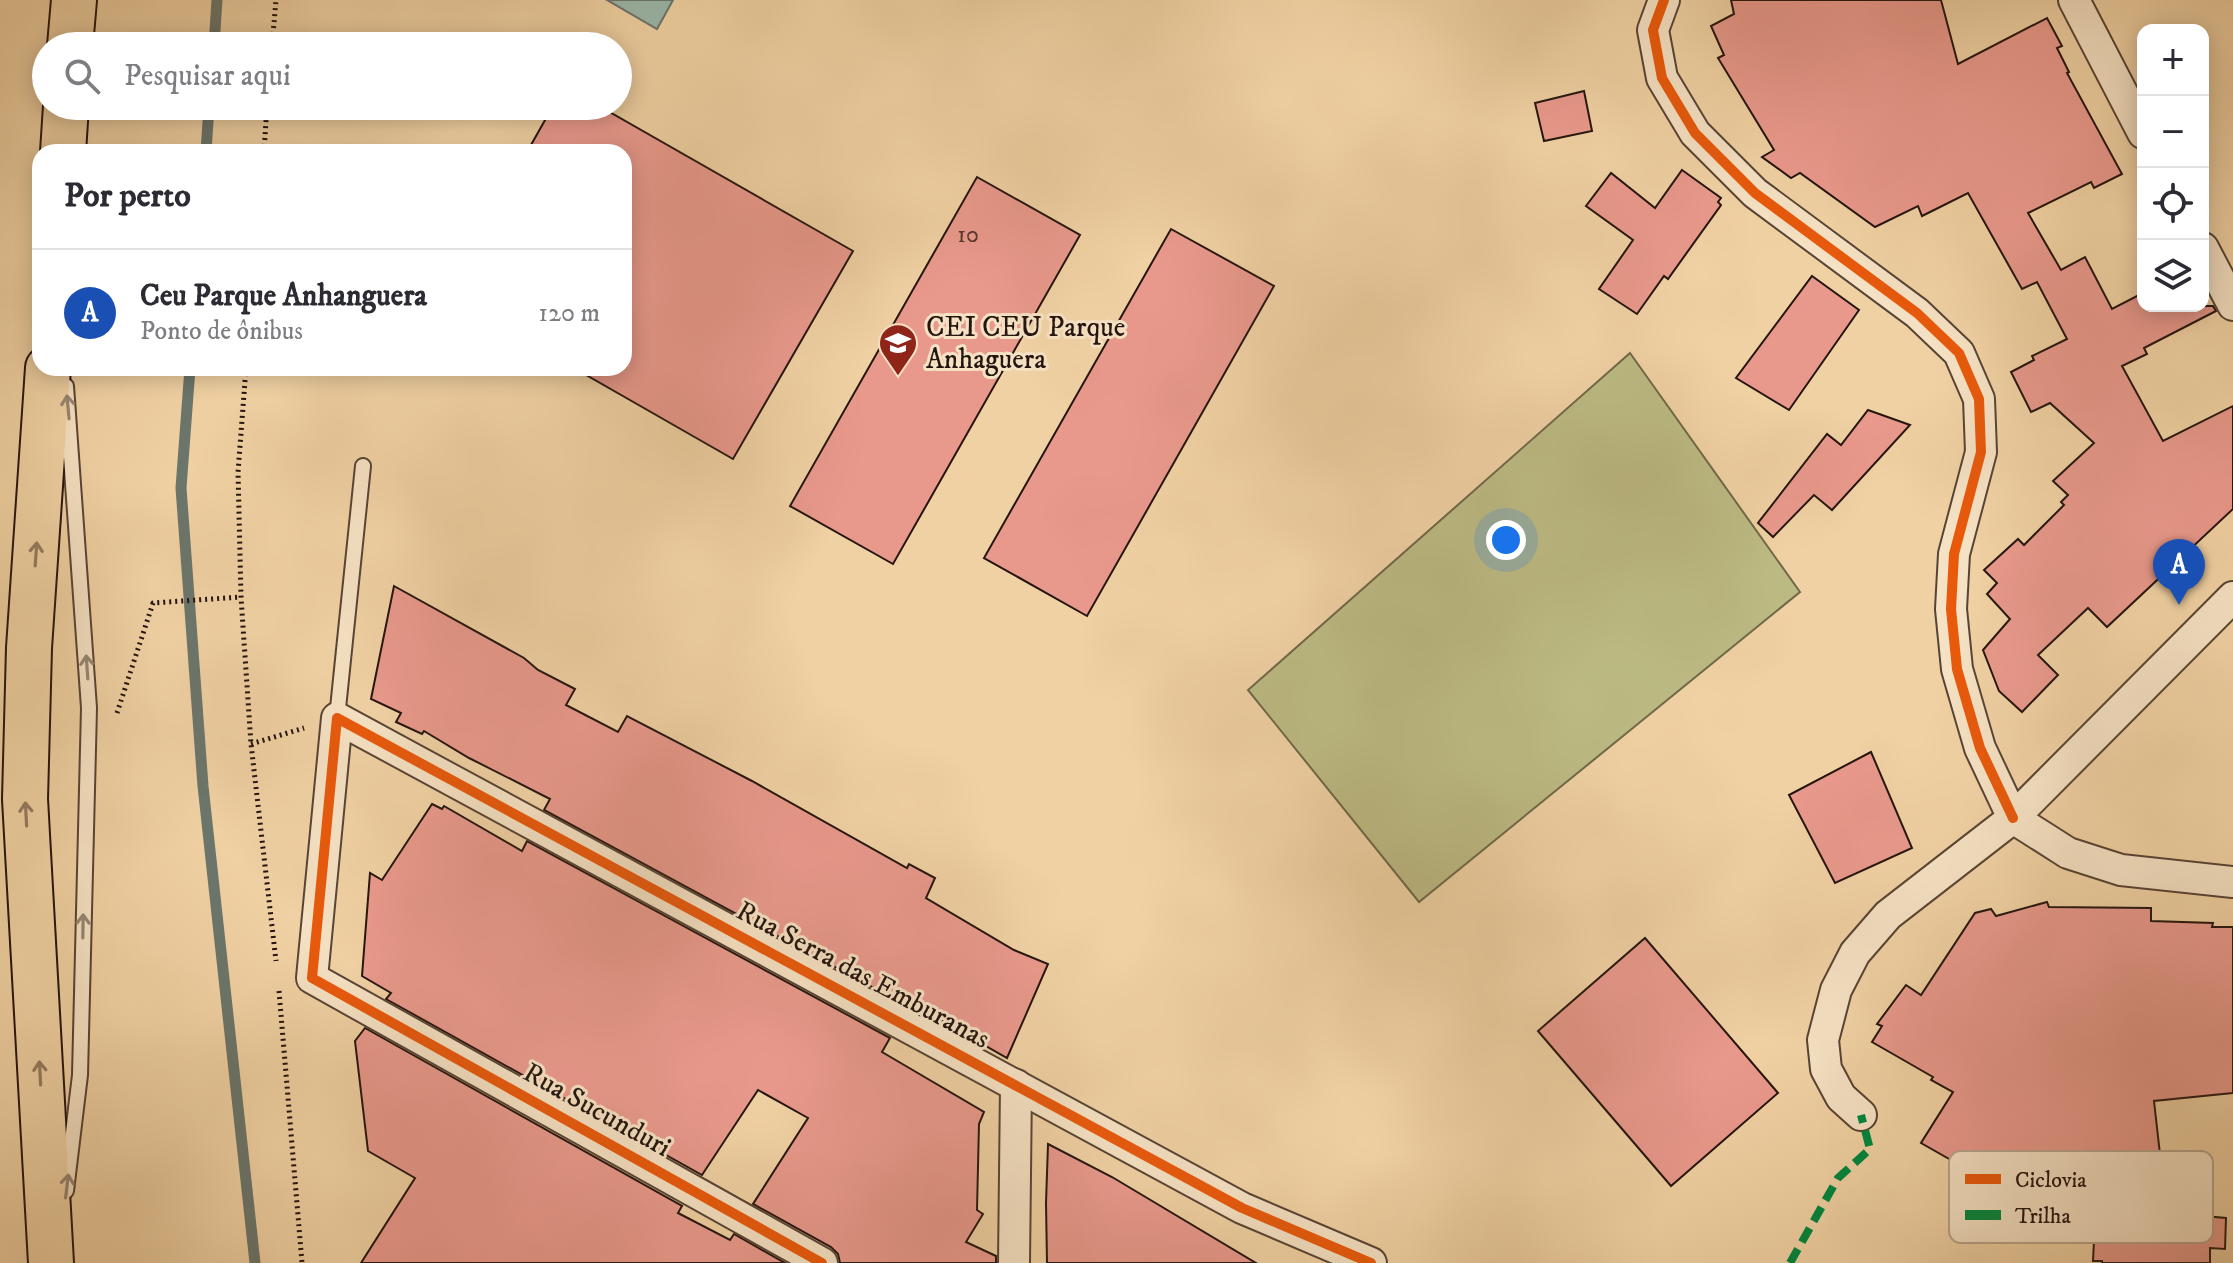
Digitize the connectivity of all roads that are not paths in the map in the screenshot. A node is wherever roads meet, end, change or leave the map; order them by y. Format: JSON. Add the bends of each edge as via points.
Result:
{"nodes":[{"id":1,"x":74,"y":0,"type":"edge"},
{"id":2,"x":1664,"y":0,"type":"edge"},
{"id":3,"x":2074,"y":0,"type":"edge"},
{"id":4,"x":71,"y":32,"type":"edge"},
{"id":5,"x":65,"y":120,"type":"edge"},
{"id":6,"x":2137,"y":121,"type":"edge"},
{"id":7,"x":64,"y":144,"type":"edge"},
{"id":8,"x":2209,"y":259,"type":"edge"},
{"id":9,"x":2233,"y":305,"type":"edge"},
{"id":10,"x":47,"y":376,"type":"edge"},
{"id":11,"x":66,"y":376,"type":"edge"},
{"id":12,"x":363,"y":466,"type":"dead end"},
{"id":13,"x":2233,"y":597,"type":"edge"},
{"id":14,"x":337,"y":718,"type":"junction"},
{"id":15,"x":2013,"y":818,"type":"junction"},
{"id":16,"x":2233,"y":882,"type":"edge"},
{"id":17,"x":1016,"y":1085,"type":"junction"},
{"id":18,"x":1861,"y":1115,"type":"dead end"},
{"id":19,"x":65,"y":1200,"type":"dead end"},
{"id":20,"x":63,"y":1216,"type":"dead end"},
{"id":21,"x":51,"y":1263,"type":"edge"},
{"id":22,"x":57,"y":1263,"type":"edge"},
{"id":23,"x":822,"y":1263,"type":"edge"},
{"id":24,"x":1014,"y":1263,"type":"edge"},
{"id":25,"x":1371,"y":1263,"type":"edge"}],
"edges":[{"from":1,"to":4,"type":"highway"},
{"from":2,"to":15,"type":"street","via":[[1653,30],[1662,78],[1695,133],[1755,193],[1917,313],[1959,353],[1979,399],[1981,452],[1954,554],[1951,609],[1957,669],[1976,735]]},
{"from":3,"to":6,"type":"street"},
{"from":5,"to":7,"type":"highway"},
{"from":8,"to":9,"type":"street"},
{"from":21,"to":10,"type":"highway","one_way":true,"via":[[25,799],[29,648]]},
{"from":19,"to":11,"type":"lane","one_way":true,"via":[[80,1075],[89,708]]},
{"from":12,"to":14,"type":"lane"},
{"from":13,"to":15,"type":"street"},
{"from":14,"to":17,"type":"street","name":"Rua Serra das Emburanas"},
{"from":14,"to":23,"type":"street","name":"Rua Sucunduri","via":[[312,978]]},
{"from":15,"to":16,"type":"street","via":[[2068,853],[2121,870]]},
{"from":15,"to":18,"type":"street","via":[[1888,915],[1855,953],[1836,990],[1823,1040],[1826,1069],[1841,1097]]},
{"from":17,"to":24,"type":"street"},
{"from":17,"to":25,"type":"street","name":"Rua Serra das Emburanas","via":[[1242,1208]]},
{"from":20,"to":22,"type":"lane"}]}
